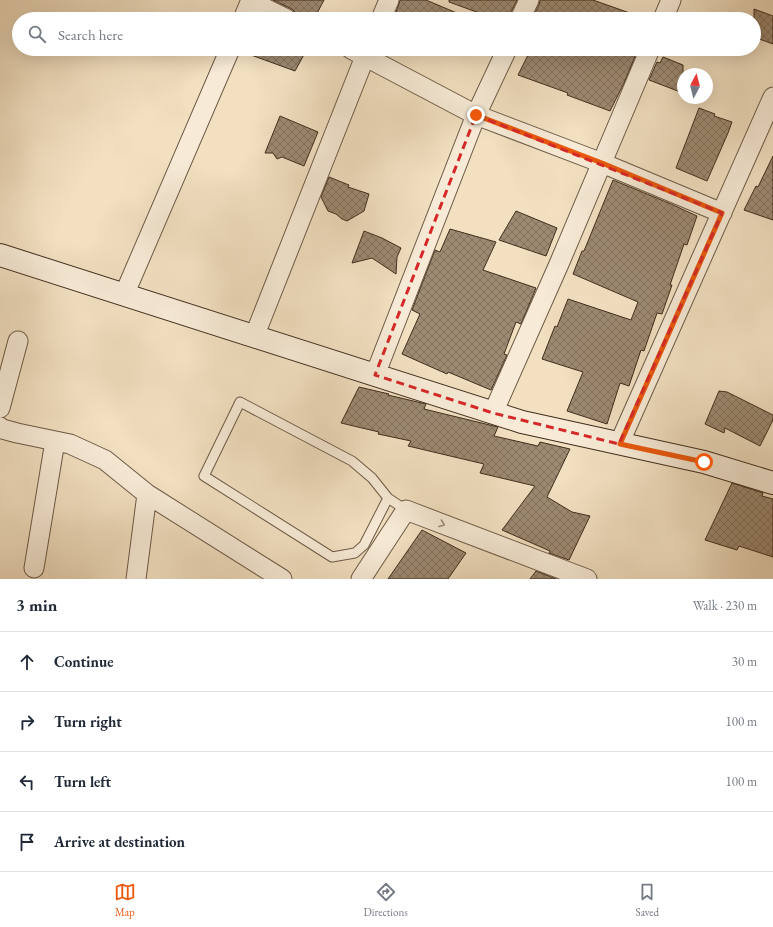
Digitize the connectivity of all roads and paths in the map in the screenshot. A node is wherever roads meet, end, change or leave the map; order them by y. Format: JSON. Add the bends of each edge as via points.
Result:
{"nodes":[{"id":1,"x":389,"y":0,"type":"edge"},
{"id":2,"x":529,"y":0,"type":"edge"},
{"id":3,"x":671,"y":0,"type":"edge"},
{"id":4,"x":250,"y":1,"type":"edge"},
{"id":5,"x":246,"y":12,"type":"edge"},
{"id":6,"x":273,"y":12,"type":"edge"},
{"id":7,"x":384,"y":12,"type":"edge"},
{"id":8,"x":523,"y":12,"type":"edge"},
{"id":9,"x":666,"y":12,"type":"edge"},
{"id":10,"x":227,"y":56,"type":"edge"},
{"id":11,"x":359,"y":56,"type":"edge"},
{"id":12,"x":370,"y":56,"type":"edge"},
{"id":13,"x":503,"y":56,"type":"edge"},
{"id":14,"x":647,"y":56,"type":"edge"},
{"id":15,"x":773,"y":97,"type":"edge"},
{"id":16,"x":476,"y":115,"type":"junction"},
{"id":17,"x":602,"y":163,"type":"junction"},
{"id":18,"x":722,"y":213,"type":"junction"},
{"id":19,"x":0,"y":256,"type":"edge"},
{"id":20,"x":124,"y":295,"type":"junction"},
{"id":21,"x":254,"y":337,"type":"junction"},
{"id":22,"x":18,"y":341,"type":"dead end"},
{"id":23,"x":375,"y":375,"type":"junction"},
{"id":24,"x":0,"y":408,"type":"edge"},
{"id":25,"x":493,"y":413,"type":"junction"},
{"id":26,"x":0,"y":427,"type":"edge"},
{"id":27,"x":55,"y":441,"type":"junction"},
{"id":28,"x":620,"y":444,"type":"junction"},
{"id":29,"x":773,"y":483,"type":"edge"},
{"id":30,"x":148,"y":494,"type":"junction"},
{"id":31,"x":388,"y":498,"type":"junction"},
{"id":32,"x":406,"y":510,"type":"junction"},
{"id":33,"x":34,"y":568,"type":"dead end"},
{"id":34,"x":136,"y":579,"type":"edge"},
{"id":35,"x":282,"y":579,"type":"edge"},
{"id":36,"x":362,"y":579,"type":"edge"},
{"id":37,"x":587,"y":579,"type":"edge"}],
"edges":[{"from":1,"to":7,"type":"street"},
{"from":2,"to":8,"type":"street"},
{"from":3,"to":9,"type":"street"},
{"from":4,"to":5,"type":"street"},
{"from":4,"to":6,"type":"street"},
{"from":10,"to":20,"type":"street"},
{"from":11,"to":21,"type":"street"},
{"from":12,"to":16,"type":"street"},
{"from":13,"to":16,"type":"street"},
{"from":14,"to":17,"type":"street"},
{"from":15,"to":18,"type":"street"},
{"from":16,"to":17,"type":"street"},
{"from":16,"to":23,"type":"street"},
{"from":17,"to":18,"type":"street"},
{"from":17,"to":25,"type":"street"},
{"from":18,"to":28,"type":"street"},
{"from":19,"to":20,"type":"street"},
{"from":20,"to":21,"type":"street"},
{"from":21,"to":23,"type":"street"},
{"from":22,"to":24,"type":"street"},
{"from":23,"to":25,"type":"street"},
{"from":25,"to":28,"type":"street"},
{"from":26,"to":27,"type":"street"},
{"from":27,"to":30,"type":"street","via":[[70,444],[105,460]]},
{"from":27,"to":33,"type":"street"},
{"from":28,"to":29,"type":"street","via":[[704,462]]},
{"from":30,"to":34,"type":"street"},
{"from":30,"to":35,"type":"street"},
{"from":31,"to":31,"type":"lane","via":[[372,478],[352,461],[240,402],[204,476],[332,557],[355,554],[364,545]]},
{"from":31,"to":32,"type":"lane"},
{"from":32,"to":36,"type":"street"},
{"from":32,"to":37,"type":"street","one_way":true}]}
